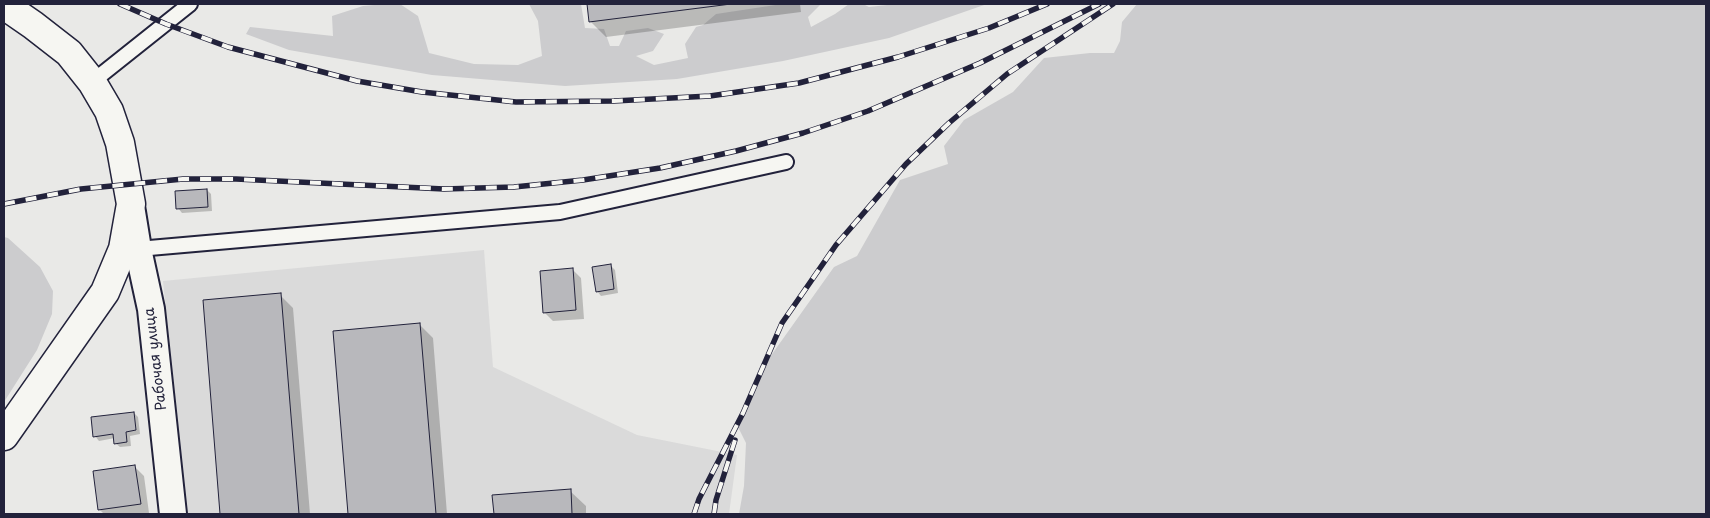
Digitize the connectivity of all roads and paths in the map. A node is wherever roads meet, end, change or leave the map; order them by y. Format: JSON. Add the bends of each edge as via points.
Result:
{"nodes":[{"id":1,"x":190,"y":4,"type":"edge"},
{"id":2,"x":4,"y":5,"type":"edge"},
{"id":3,"x":92,"y":82,"type":"junction"},
{"id":4,"x":786,"y":162,"type":"dead end"},
{"id":5,"x":131,"y":204,"type":"junction"},
{"id":6,"x":138,"y":249,"type":"junction"},
{"id":7,"x":4,"y":436,"type":"edge"},
{"id":8,"x":173,"y":514,"type":"edge"}],
"edges":[{"from":1,"to":3,"type":"lane"},
{"from":2,"to":3,"type":"street","name":"Рабочая улица","via":[[68,53]]},
{"from":3,"to":5,"type":"street","name":"Рабочая улица","via":[[109,111],[120,143]]},
{"from":4,"to":6,"type":"lane","via":[[560,212]]},
{"from":5,"to":6,"type":"street","name":"Рабочая улица"},
{"from":5,"to":7,"type":"street","name":"Рабочая улица","via":[[123,249],[105,292]]},
{"from":6,"to":8,"type":"street","name":"Рабочая улица","via":[[151,309]]}]}
